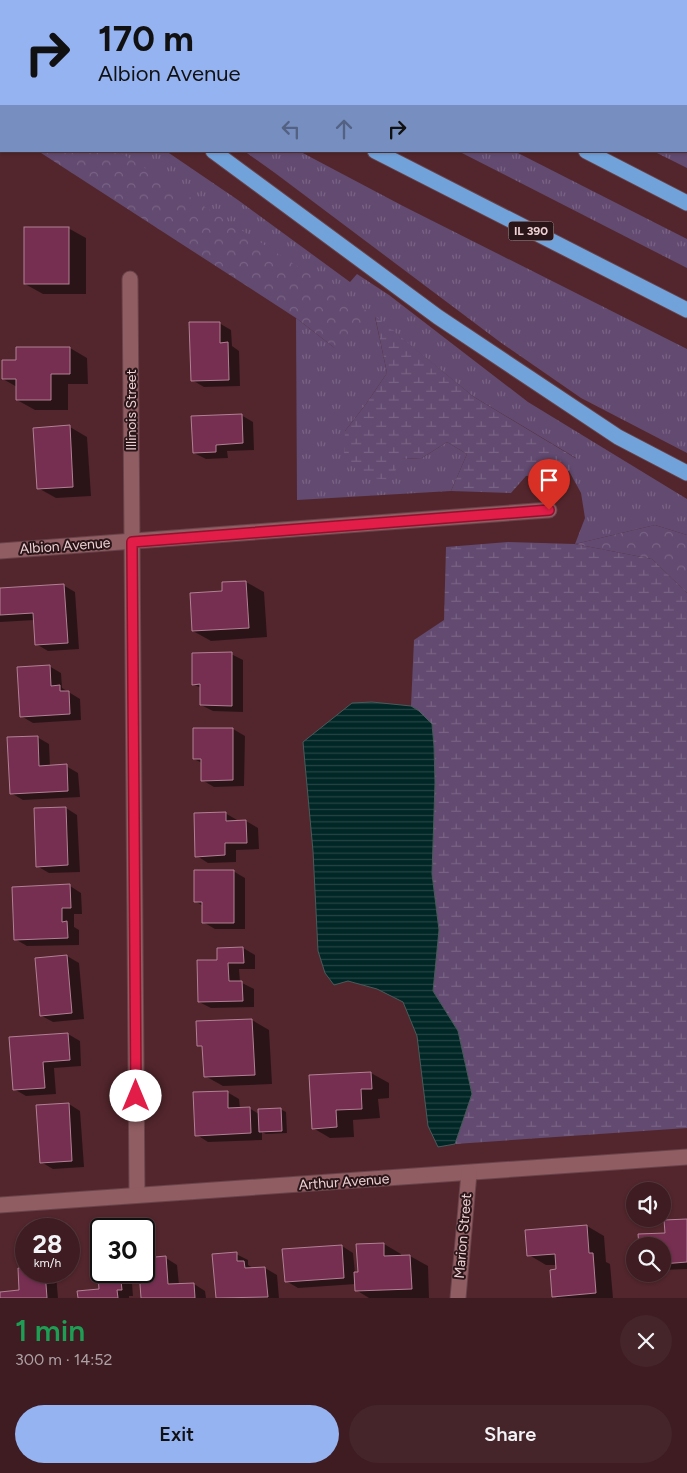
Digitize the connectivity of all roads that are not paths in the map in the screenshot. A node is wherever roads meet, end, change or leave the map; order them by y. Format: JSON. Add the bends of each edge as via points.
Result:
{"nodes":[{"id":1,"x":214,"y":152,"type":"edge"},
{"id":2,"x":377,"y":152,"type":"edge"},
{"id":3,"x":588,"y":152,"type":"edge"},
{"id":4,"x":687,"y":203,"type":"edge"},
{"id":5,"x":130,"y":279,"type":"dead end"},
{"id":6,"x":687,"y":310,"type":"edge"},
{"id":7,"x":687,"y":473,"type":"edge"},
{"id":8,"x":549,"y":510,"type":"dead end"},
{"id":9,"x":132,"y":542,"type":"junction"},
{"id":10,"x":0,"y":550,"type":"edge"},
{"id":11,"x":687,"y":1157,"type":"edge"},
{"id":12,"x":469,"y":1173,"type":"junction"},
{"id":13,"x":137,"y":1196,"type":"junction"},
{"id":14,"x":0,"y":1205,"type":"edge"},
{"id":15,"x":458,"y":1298,"type":"edge"}],
"edges":[{"from":1,"to":7,"type":"highway","via":[[438,317],[618,436]]},
{"from":2,"to":6,"type":"highway","number":"IL 390"},
{"from":3,"to":4,"type":"highway"},
{"from":5,"to":9,"type":"street","name":"Illinois Street"},
{"from":8,"to":9,"type":"street","name":"Albion Avenue"},
{"from":9,"to":10,"type":"street","name":"Albion Avenue"},
{"from":9,"to":13,"type":"street","name":"Illinois Street"},
{"from":11,"to":12,"type":"street","name":"Arthur Avenue"},
{"from":12,"to":13,"type":"street","name":"Arthur Avenue"},
{"from":12,"to":15,"type":"street","name":"Marion Street"},
{"from":13,"to":14,"type":"street","name":"Arthur Avenue"}]}
